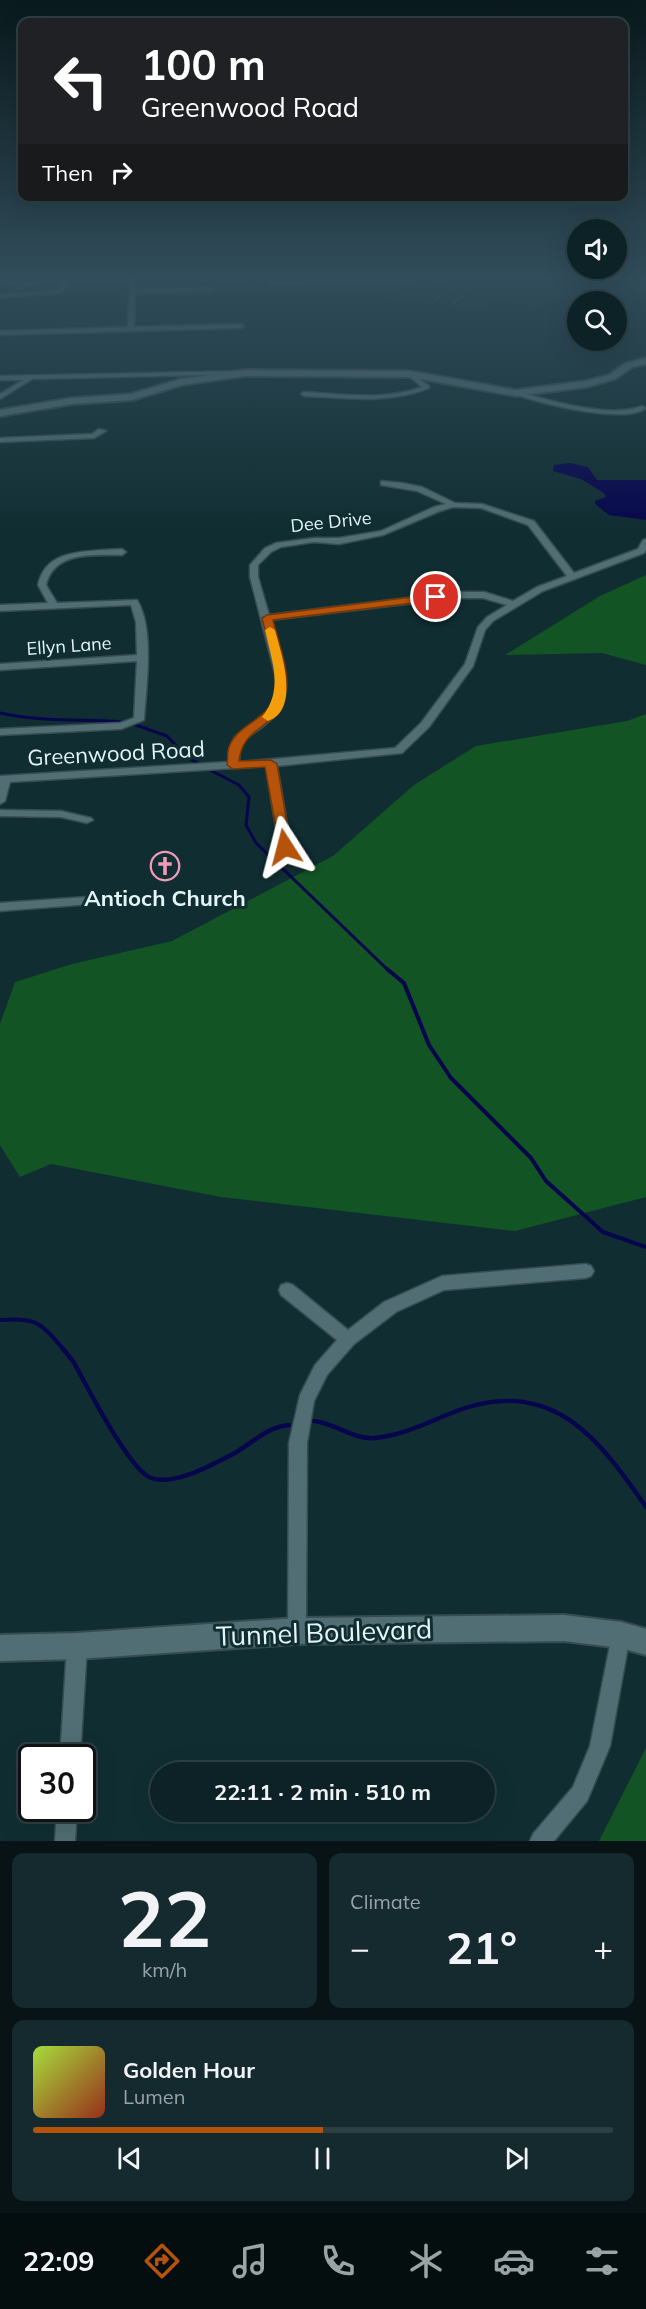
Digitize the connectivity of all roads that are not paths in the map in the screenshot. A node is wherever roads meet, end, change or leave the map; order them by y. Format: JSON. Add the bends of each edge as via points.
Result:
{"nodes":[{"id":1,"x":646,"y":362,"type":"edge"},
{"id":2,"x":244,"y":373,"type":"junction"},
{"id":3,"x":410,"y":374,"type":"junction"},
{"id":4,"x":0,"y":378,"type":"edge"},
{"id":5,"x":31,"y":378,"type":"junction"},
{"id":6,"x":516,"y":393,"type":"junction"},
{"id":7,"x":304,"y":394,"type":"dead end"},
{"id":8,"x":0,"y":397,"type":"edge"},
{"id":9,"x":571,"y":410,"type":"junction"},
{"id":10,"x":0,"y":413,"type":"edge"},
{"id":11,"x":102,"y":431,"type":"dead end"},
{"id":12,"x":0,"y":440,"type":"edge"},
{"id":13,"x":384,"y":483,"type":"dead end"},
{"id":14,"x":453,"y":505,"type":"junction"},
{"id":15,"x":646,"y":542,"type":"edge"},
{"id":16,"x":122,"y":552,"type":"dead end"},
{"id":17,"x":572,"y":576,"type":"junction"},
{"id":18,"x":512,"y":604,"type":"junction"},
{"id":19,"x":54,"y":605,"type":"junction"},
{"id":20,"x":0,"y":608,"type":"edge"},
{"id":21,"x":267,"y":618,"type":"junction"},
{"id":22,"x":141,"y":658,"type":"junction"},
{"id":23,"x":0,"y":667,"type":"edge"},
{"id":24,"x":0,"y":732,"type":"edge"},
{"id":25,"x":271,"y":764,"type":"junction"},
{"id":26,"x":233,"y":765,"type":"junction"},
{"id":27,"x":3,"y":779,"type":"edge"},
{"id":28,"x":0,"y":801,"type":"edge"},
{"id":29,"x":0,"y":813,"type":"edge"},
{"id":30,"x":87,"y":820,"type":"dead end"},
{"id":31,"x":285,"y":847,"type":"dead end"},
{"id":32,"x":87,"y":901,"type":"dead end"},
{"id":33,"x":0,"y":907,"type":"edge"},
{"id":34,"x":586,"y":1271,"type":"dead end"},
{"id":35,"x":287,"y":1290,"type":"dead end"},
{"id":36,"x":348,"y":1339,"type":"junction"},
{"id":37,"x":297,"y":1631,"type":"junction"},
{"id":38,"x":621,"y":1635,"type":"junction"},
{"id":39,"x":646,"y":1642,"type":"edge"},
{"id":40,"x":77,"y":1646,"type":"junction"},
{"id":41,"x":0,"y":1648,"type":"edge"},
{"id":42,"x":71,"y":1744,"type":"edge"},
{"id":43,"x":66,"y":1822,"type":"edge"},
{"id":44,"x":64,"y":1841,"type":"edge"},
{"id":45,"x":540,"y":1841,"type":"edge"}],
"edges":[{"from":1,"to":6,"type":"street","via":[[629,365],[612,377],[586,384]]},
{"from":2,"to":3,"type":"street"},
{"from":2,"to":5,"type":"street"},
{"from":2,"to":10,"type":"street","via":[[181,382],[132,397],[72,401]]},
{"from":3,"to":6,"type":"street"},
{"from":3,"to":7,"type":"street","via":[[427,387],[415,394],[396,396]]},
{"from":4,"to":5,"type":"street"},
{"from":5,"to":8,"type":"street"},
{"from":6,"to":9,"type":"street"},
{"from":9,"to":9,"type":"street","via":[[630,411],[642,408],[609,405]]},
{"from":11,"to":12,"type":"street","via":[[94,436]]},
{"from":13,"to":14,"type":"street","via":[[426,490]]},
{"from":14,"to":17,"type":"street","name":"Dee Drive","via":[[482,506],[531,523]]},
{"from":14,"to":21,"type":"street","name":"Dee Drive","via":[[383,533],[339,541],[294,542],[268,550],[254,565]]},
{"from":15,"to":17,"type":"street","name":"Greenwood Road","via":[[641,551]]},
{"from":16,"to":19,"type":"street","via":[[82,555],[59,561],[46,571],[42,585]]},
{"from":17,"to":18,"type":"street","name":"Greenwood Road"},
{"from":18,"to":21,"type":"street","via":[[484,595],[457,595]]},
{"from":18,"to":25,"type":"street","name":"Greenwood Road","via":[[481,629],[470,664],[425,725],[398,751]]},
{"from":19,"to":20,"type":"street"},
{"from":19,"to":22,"type":"street","via":[[134,602],[139,606]]},
{"from":21,"to":26,"type":"street","name":"Dee Drive","via":[[282,681],[280,695],[274,711],[239,739]]},
{"from":22,"to":23,"type":"street","name":"Ellyn Lane"},
{"from":22,"to":24,"type":"street","via":[[139,720],[121,726]]},
{"from":25,"to":26,"type":"street","name":"Greenwood Road"},
{"from":25,"to":31,"type":"street"},
{"from":26,"to":27,"type":"street","name":"Greenwood Road"},
{"from":27,"to":28,"type":"street"},
{"from":29,"to":30,"type":"street","via":[[61,814]]},
{"from":32,"to":33,"type":"street"},
{"from":34,"to":36,"type":"street","via":[[442,1283],[390,1307]]},
{"from":35,"to":36,"type":"street"},
{"from":36,"to":37,"type":"street","via":[[321,1370],[306,1400],[298,1443]]},
{"from":37,"to":38,"type":"street","name":"Tunnel Boulevard","via":[[564,1628]]},
{"from":37,"to":40,"type":"street","name":"Tunnel Boulevard"},
{"from":38,"to":39,"type":"street","name":"Tunnel Boulevard"},
{"from":38,"to":45,"type":"street","via":[[600,1746],[580,1794]]},
{"from":40,"to":41,"type":"street","name":"Tunnel Boulevard"},
{"from":40,"to":42,"type":"street"},
{"from":43,"to":44,"type":"street"}]}
